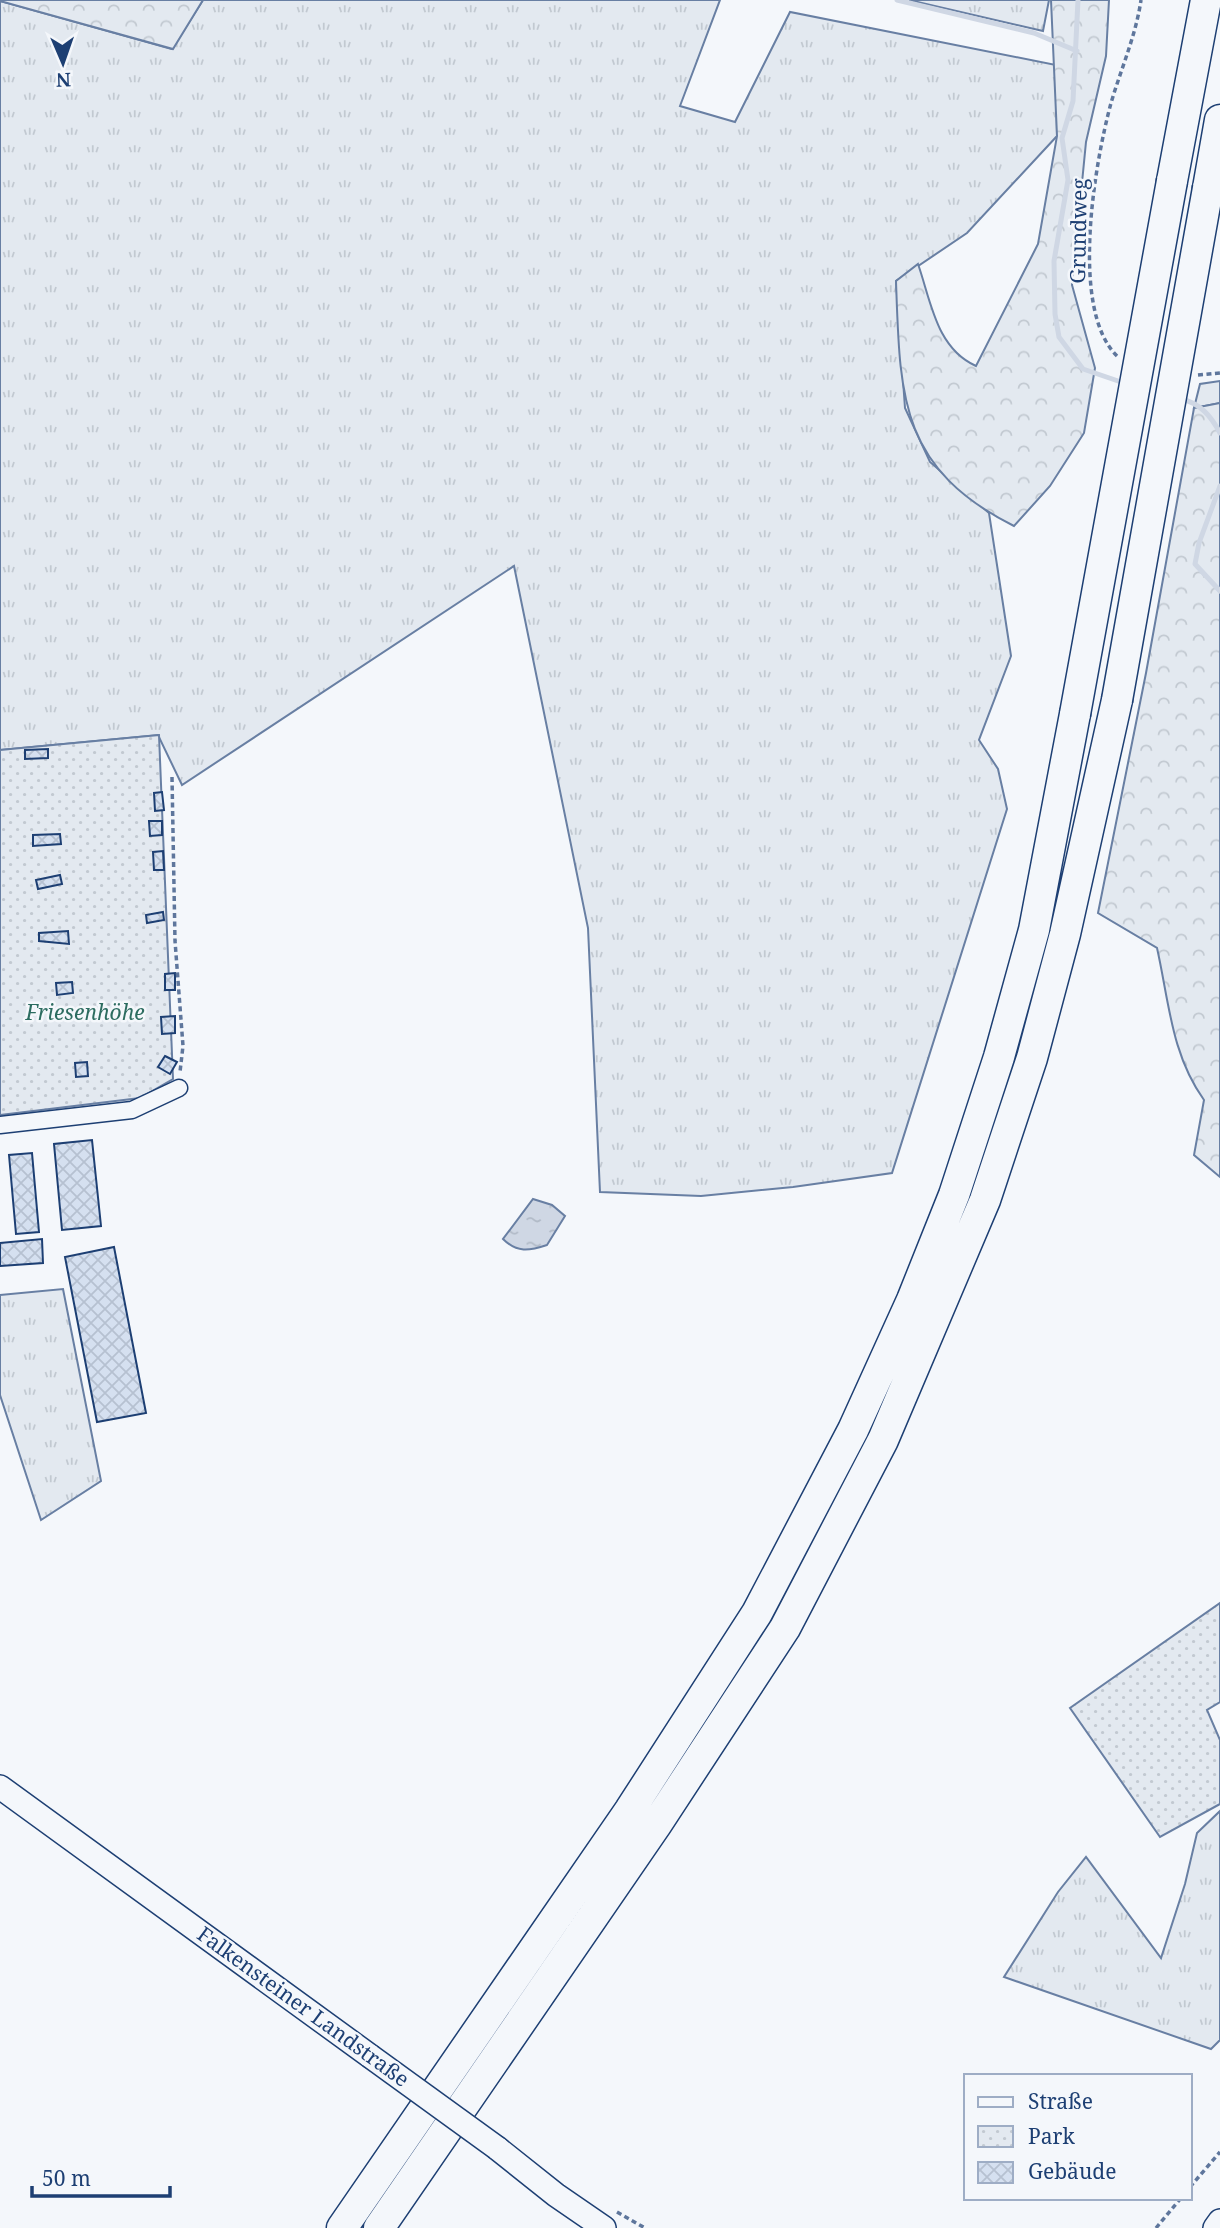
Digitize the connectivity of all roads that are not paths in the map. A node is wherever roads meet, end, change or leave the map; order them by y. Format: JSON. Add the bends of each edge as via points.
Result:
{"nodes":[{"id":1,"x":1206,"y":0,"type":"edge"},
{"id":2,"x":1220,"y":120,"type":"edge"},
{"id":3,"x":179,"y":1088,"type":"road end"},
{"id":4,"x":0,"y":1125,"type":"edge"},
{"id":5,"x":0,"y":1787,"type":"edge"},
{"id":6,"x":1220,"y":2221,"type":"edge"},
{"id":7,"x":342,"y":2228,"type":"edge"},
{"id":8,"x":379,"y":2228,"type":"edge"},
{"id":9,"x":604,"y":2228,"type":"edge"},
{"id":10,"x":1215,"y":2228,"type":"edge"}],
"edges":[{"from":1,"to":7,"type":"highway","bridge":true,"via":[[1034,930],[954,1195],[853,1430],[757,1613],[630,1810]]},
{"from":2,"to":8,"type":"highway","bridge":true,"via":[[1117,700],[1065,934],[1032,1058],[985,1200],[883,1440],[785,1628],[656,1825]]},
{"from":3,"to":4,"type":"street","via":[[132,1110]]},
{"from":5,"to":9,"type":"main road","name":"Falkensteiner Landstraße","bridge":true},
{"from":6,"to":10,"type":"main road"}]}
